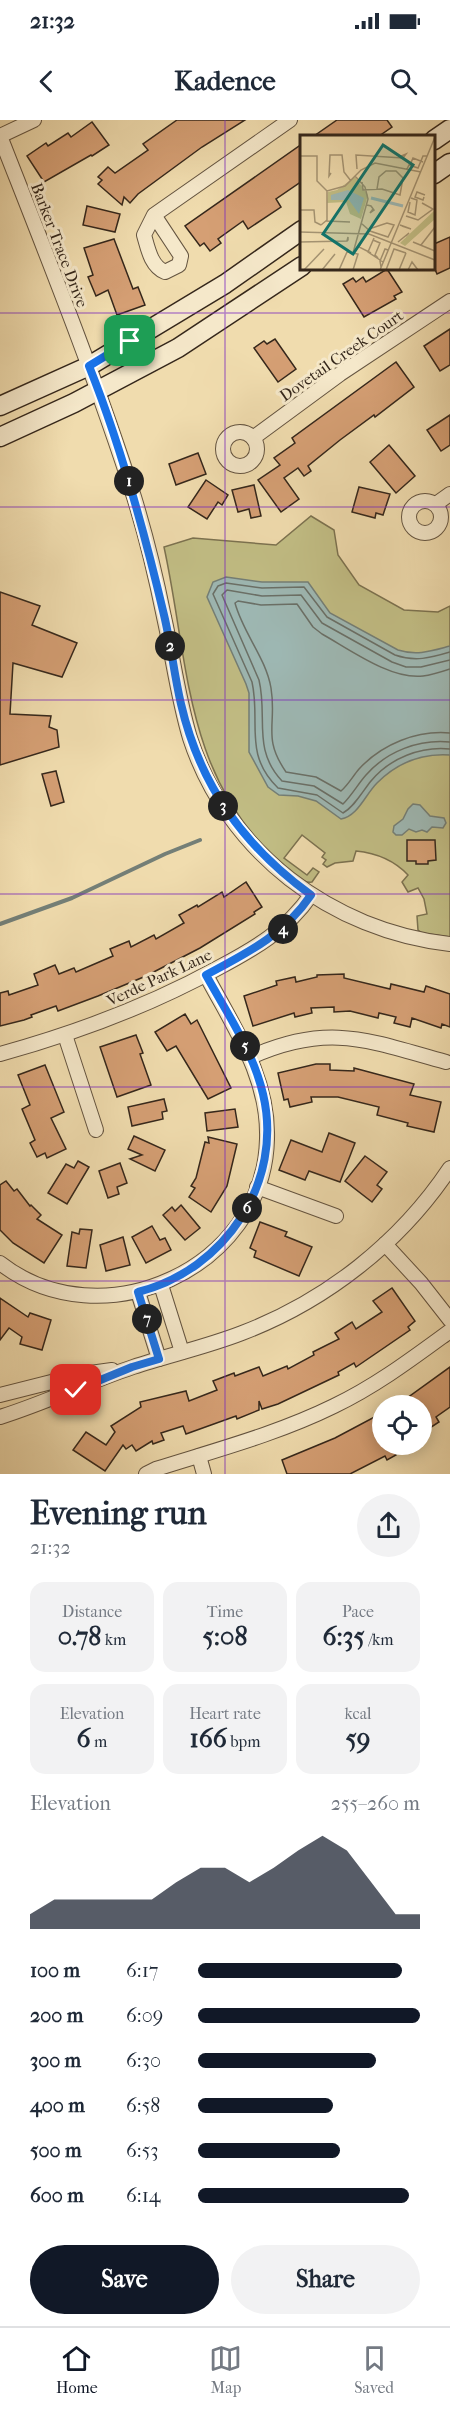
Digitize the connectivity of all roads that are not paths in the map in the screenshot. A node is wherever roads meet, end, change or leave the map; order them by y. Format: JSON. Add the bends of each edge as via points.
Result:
{"nodes":[{"id":1,"x":34,"y":120,"type":"edge"},
{"id":2,"x":290,"y":120,"type":"edge"},
{"id":3,"x":450,"y":129,"type":"edge"},
{"id":4,"x":0,"y":136,"type":"edge"},
{"id":5,"x":435,"y":139,"type":"edge"},
{"id":6,"x":450,"y":163,"type":"edge"},
{"id":7,"x":435,"y":173,"type":"edge"},
{"id":8,"x":154,"y":215,"type":"dead end"},
{"id":9,"x":300,"y":231,"type":"edge"},
{"id":10,"x":300,"y":267,"type":"edge"},
{"id":11,"x":450,"y":301,"type":"edge"},
{"id":12,"x":89,"y":366,"type":"junction"},
{"id":13,"x":99,"y":390,"type":"junction"},
{"id":14,"x":0,"y":406,"type":"edge"},
{"id":15,"x":0,"y":437,"type":"edge"},
{"id":16,"x":253,"y":438,"type":"dead end"},
{"id":17,"x":450,"y":494,"type":"edge"},
{"id":18,"x":436,"y":504,"type":"dead end"},
{"id":19,"x":311,"y":895,"type":"junction"},
{"id":20,"x":450,"y":944,"type":"edge"},
{"id":21,"x":206,"y":975,"type":"junction"},
{"id":22,"x":65,"y":1035,"type":"junction"},
{"id":23,"x":0,"y":1054,"type":"edge"},
{"id":24,"x":251,"y":1057,"type":"junction"},
{"id":25,"x":446,"y":1062,"type":"dead end"},
{"id":26,"x":96,"y":1130,"type":"dead end"},
{"id":27,"x":450,"y":1168,"type":"edge"},
{"id":28,"x":257,"y":1187,"type":"junction"},
{"id":29,"x":336,"y":1216,"type":"dead end"},
{"id":30,"x":385,"y":1244,"type":"junction"},
{"id":31,"x":0,"y":1263,"type":"edge"},
{"id":32,"x":150,"y":1289,"type":"junction"},
{"id":33,"x":450,"y":1320,"type":"edge"},
{"id":34,"x":450,"y":1330,"type":"edge"},
{"id":35,"x":182,"y":1352,"type":"junction"},
{"id":36,"x":159,"y":1359,"type":"junction"},
{"id":37,"x":132,"y":1367,"type":"junction"},
{"id":38,"x":23,"y":1389,"type":"junction"},
{"id":39,"x":0,"y":1395,"type":"edge"},
{"id":40,"x":28,"y":1408,"type":"junction"},
{"id":41,"x":0,"y":1417,"type":"edge"},
{"id":42,"x":199,"y":1456,"type":"junction"},
{"id":43,"x":146,"y":1474,"type":"edge"},
{"id":44,"x":204,"y":1474,"type":"edge"}],
"edges":[{"from":1,"to":4,"type":"street"},
{"from":2,"to":8,"type":"street"},
{"from":3,"to":5,"type":"main road"},
{"from":4,"to":12,"type":"street","name":"Barker Trace Drive"},
{"from":6,"to":7,"type":"main road"},
{"from":9,"to":12,"type":"main road","via":[[225,284]]},
{"from":10,"to":13,"type":"main road","via":[[178,348]]},
{"from":11,"to":16,"type":"street","name":"Dovetail Creek Court"},
{"from":12,"to":13,"type":"street","name":"Barker Trace Drive"},
{"from":12,"to":14,"type":"main road"},
{"from":13,"to":15,"type":"main road"},
{"from":13,"to":19,"type":"street","name":"Barker Trace Drive","via":[[135,500],[181,704],[207,778],[226,810],[259,851]]},
{"from":17,"to":18,"type":"street"},
{"from":19,"to":20,"type":"street","name":"Barker Trace Drive","via":[[385,930]]},
{"from":19,"to":21,"type":"street","name":"Verde Park Lane","via":[[282,929]]},
{"from":21,"to":22,"type":"street","name":"Verde Park Lane","via":[[151,1003]]},
{"from":21,"to":24,"type":"street"},
{"from":22,"to":23,"type":"street","name":"Verde Park Lane"},
{"from":22,"to":26,"type":"street"},
{"from":24,"to":25,"type":"street","via":[[291,1041],[340,1036]]},
{"from":24,"to":28,"type":"street","via":[[267,1114],[267,1141]]},
{"from":27,"to":30,"type":"street"},
{"from":28,"to":29,"type":"street"},
{"from":28,"to":32,"type":"street","via":[[237,1226],[222,1244],[200,1263]]},
{"from":30,"to":33,"type":"street"},
{"from":30,"to":35,"type":"street","via":[[348,1275],[298,1307],[243,1333]]},
{"from":31,"to":32,"type":"street","via":[[27,1279],[73,1294],[97,1296]]},
{"from":32,"to":35,"type":"street"},
{"from":32,"to":36,"type":"street"},
{"from":34,"to":42,"type":"street","via":[[392,1372],[335,1406],[286,1428]]},
{"from":35,"to":36,"type":"street"},
{"from":36,"to":37,"type":"street"},
{"from":37,"to":38,"type":"street"},
{"from":37,"to":40,"type":"street"},
{"from":38,"to":39,"type":"street"},
{"from":38,"to":40,"type":"street"},
{"from":40,"to":41,"type":"street"},
{"from":42,"to":43,"type":"street"},
{"from":42,"to":44,"type":"street"}]}
